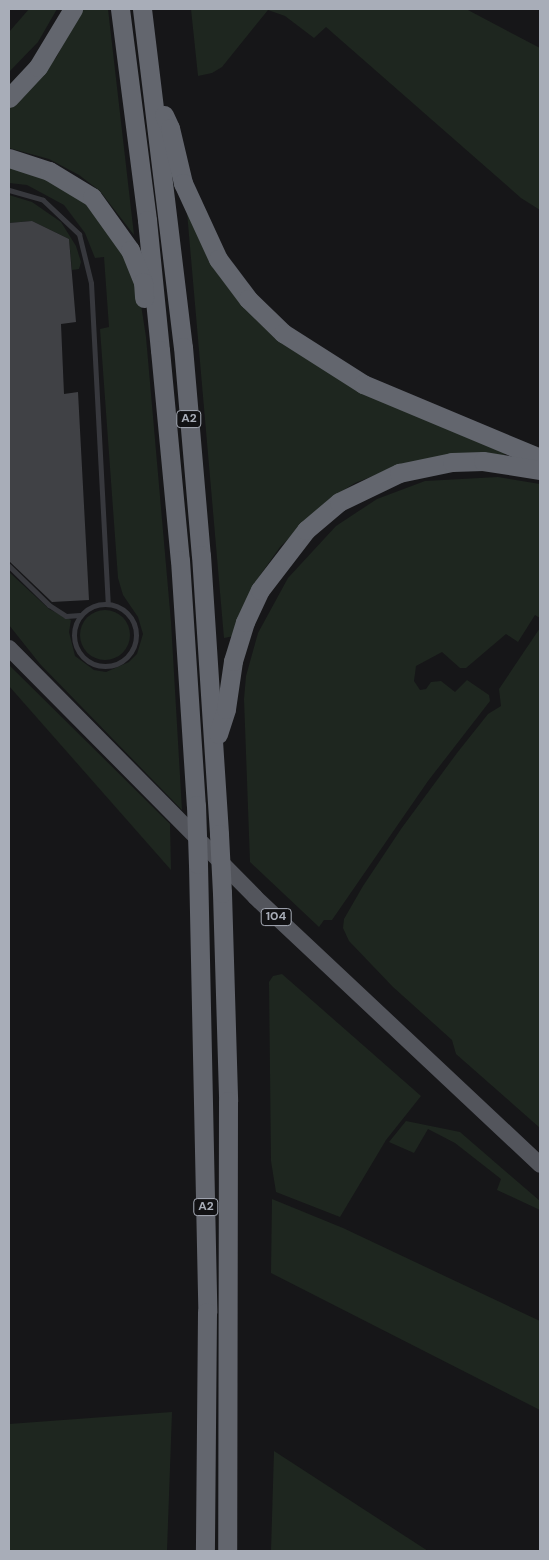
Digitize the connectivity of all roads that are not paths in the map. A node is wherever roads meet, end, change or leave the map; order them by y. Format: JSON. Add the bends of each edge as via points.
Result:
{"nodes":[{"id":1,"x":73,"y":9,"type":"edge"},
{"id":2,"x":120,"y":9,"type":"edge"},
{"id":3,"x":142,"y":9,"type":"edge"},
{"id":4,"x":154,"y":96,"type":"junction"},
{"id":5,"x":9,"y":98,"type":"edge"},
{"id":6,"x":9,"y":158,"type":"edge"},
{"id":7,"x":9,"y":190,"type":"edge"},
{"id":8,"x":160,"y":350,"type":"junction"},
{"id":9,"x":540,"y":458,"type":"edge"},
{"id":10,"x":540,"y":470,"type":"edge"},
{"id":11,"x":9,"y":566,"type":"edge"},
{"id":12,"x":108,"y":603,"type":"junction"},
{"id":13,"x":80,"y":615,"type":"junction"},
{"id":14,"x":9,"y":648,"type":"edge"},
{"id":15,"x":215,"y":743,"type":"junction"},
{"id":16,"x":540,"y":1165,"type":"edge"},
{"id":17,"x":205,"y":1551,"type":"edge"},
{"id":18,"x":227,"y":1551,"type":"edge"}],
"edges":[{"from":1,"to":5,"type":"highway","via":[[38,67]]},
{"from":2,"to":8,"type":"highway","number":"A2"},
{"from":3,"to":4,"type":"highway","number":"A2"},
{"from":4,"to":9,"type":"highway","via":[[170,128],[183,183],[218,259],[248,299],[283,333],[363,384]]},
{"from":4,"to":15,"type":"highway","number":"A2","via":[[183,347]]},
{"from":6,"to":8,"type":"highway","via":[[67,180],[92,197],[107,215],[122,236],[139,273],[146,320]]},
{"from":7,"to":12,"type":"lane","via":[[43,200],[79,234],[91,283]]},
{"from":8,"to":17,"type":"highway","number":"A2","bridge":true,"via":[[180,560],[196,805],[206,1253]]},
{"from":10,"to":15,"type":"highway","via":[[483,461],[452,462],[399,473],[339,502],[306,530],[260,590],[245,622],[233,661],[226,709]]},
{"from":11,"to":13,"type":"lane","via":[[49,605],[66,616]]},
{"from":12,"to":13,"type":"lane","via":[[98,604]]},
{"from":12,"to":13,"type":"lane","via":[[126,612],[136,629],[133,649],[118,663],[98,665],[81,654],[74,635]]},
{"from":14,"to":16,"type":"main road","number":"104","via":[[255,897]]},
{"from":15,"to":18,"type":"highway","number":"A2","bridge":true,"via":[[228,1130]]}]}
